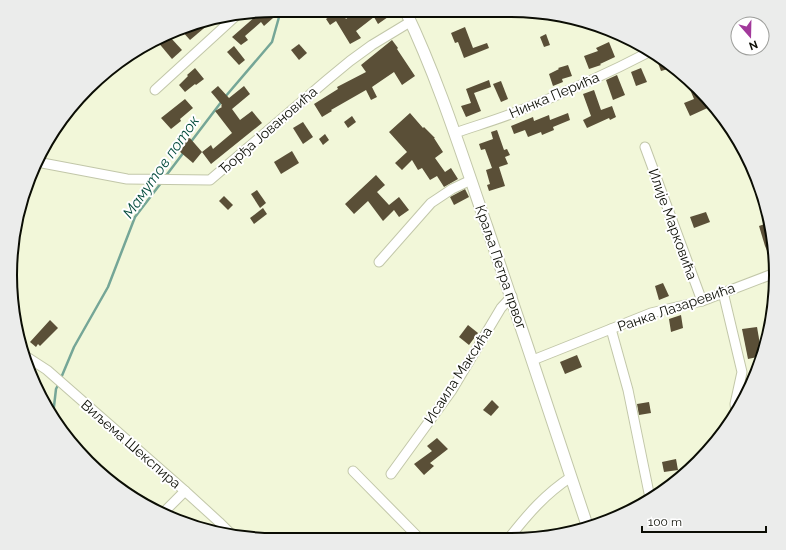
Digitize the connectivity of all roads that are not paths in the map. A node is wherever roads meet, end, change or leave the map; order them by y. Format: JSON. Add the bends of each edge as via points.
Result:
{"nodes":[{"id":1,"x":408,"y":17,"type":"edge"},
{"id":2,"x":230,"y":21,"type":"edge"},
{"id":3,"x":644,"y":54,"type":"edge"},
{"id":4,"x":155,"y":90,"type":"dead end"},
{"id":5,"x":455,"y":133,"type":"junction"},
{"id":6,"x":644,"y":147,"type":"dead end"},
{"id":7,"x":43,"y":163,"type":"edge"},
{"id":8,"x":471,"y":180,"type":"junction"},
{"id":9,"x":379,"y":262,"type":"dead end"},
{"id":10,"x":769,"y":275,"type":"edge"},
{"id":11,"x":723,"y":292,"type":"junction"},
{"id":12,"x":512,"y":296,"type":"junction"},
{"id":13,"x":702,"y":301,"type":"junction"},
{"id":14,"x":611,"y":329,"type":"junction"},
{"id":15,"x":32,"y":360,"type":"edge"},
{"id":16,"x":533,"y":360,"type":"junction"},
{"id":17,"x":736,"y":401,"type":"edge"},
{"id":18,"x":353,"y":471,"type":"dead end"},
{"id":19,"x":391,"y":474,"type":"dead end"},
{"id":20,"x":571,"y":477,"type":"junction"},
{"id":21,"x":185,"y":491,"type":"junction"},
{"id":22,"x":649,"y":493,"type":"edge"},
{"id":23,"x":167,"y":509,"type":"edge"},
{"id":24,"x":586,"y":522,"type":"edge"},
{"id":25,"x":225,"y":528,"type":"edge"},
{"id":26,"x":414,"y":533,"type":"edge"},
{"id":27,"x":513,"y":533,"type":"edge"}],
"edges":[{"from":1,"to":5,"type":"street","name":"Краља Петра првог","via":[[431,68]]},
{"from":1,"to":7,"type":"street","name":"Ђорђа Јовановића","via":[[326,80],[210,180],[127,179]]},
{"from":2,"to":4,"type":"street"},
{"from":3,"to":5,"type":"street","name":"Нинка Перића","via":[[527,107]]},
{"from":5,"to":8,"type":"street","name":"Краља Петра првог"},
{"from":6,"to":13,"type":"street","name":"Илије Марковића"},
{"from":8,"to":9,"type":"street","via":[[431,202]]},
{"from":8,"to":12,"type":"street","name":"Краља Петра првог"},
{"from":10,"to":11,"type":"street","name":"Ранка Лазаревића"},
{"from":11,"to":13,"type":"street","name":"Ранка Лазаревића"},
{"from":11,"to":17,"type":"street","via":[[742,372]]},
{"from":12,"to":16,"type":"street","name":"Краља Петра првог"},
{"from":12,"to":19,"type":"street","name":"Исаила Максића","via":[[501,308],[452,390]]},
{"from":13,"to":14,"type":"street","name":"Ранка Лазаревића","via":[[651,313]]},
{"from":14,"to":16,"type":"street","name":"Ранка Лазаревића"},
{"from":14,"to":22,"type":"street","via":[[628,390]]},
{"from":15,"to":21,"type":"street","name":"Виљема Шекспира","via":[[47,370]]},
{"from":16,"to":20,"type":"street","name":"Краља Петра првог"},
{"from":18,"to":26,"type":"street"},
{"from":20,"to":24,"type":"street","name":"Краља Петра првог"},
{"from":20,"to":27,"type":"street","via":[[533,508]]},
{"from":21,"to":23,"type":"street"},
{"from":21,"to":25,"type":"street","name":"Виљема Шекспира"}]}
